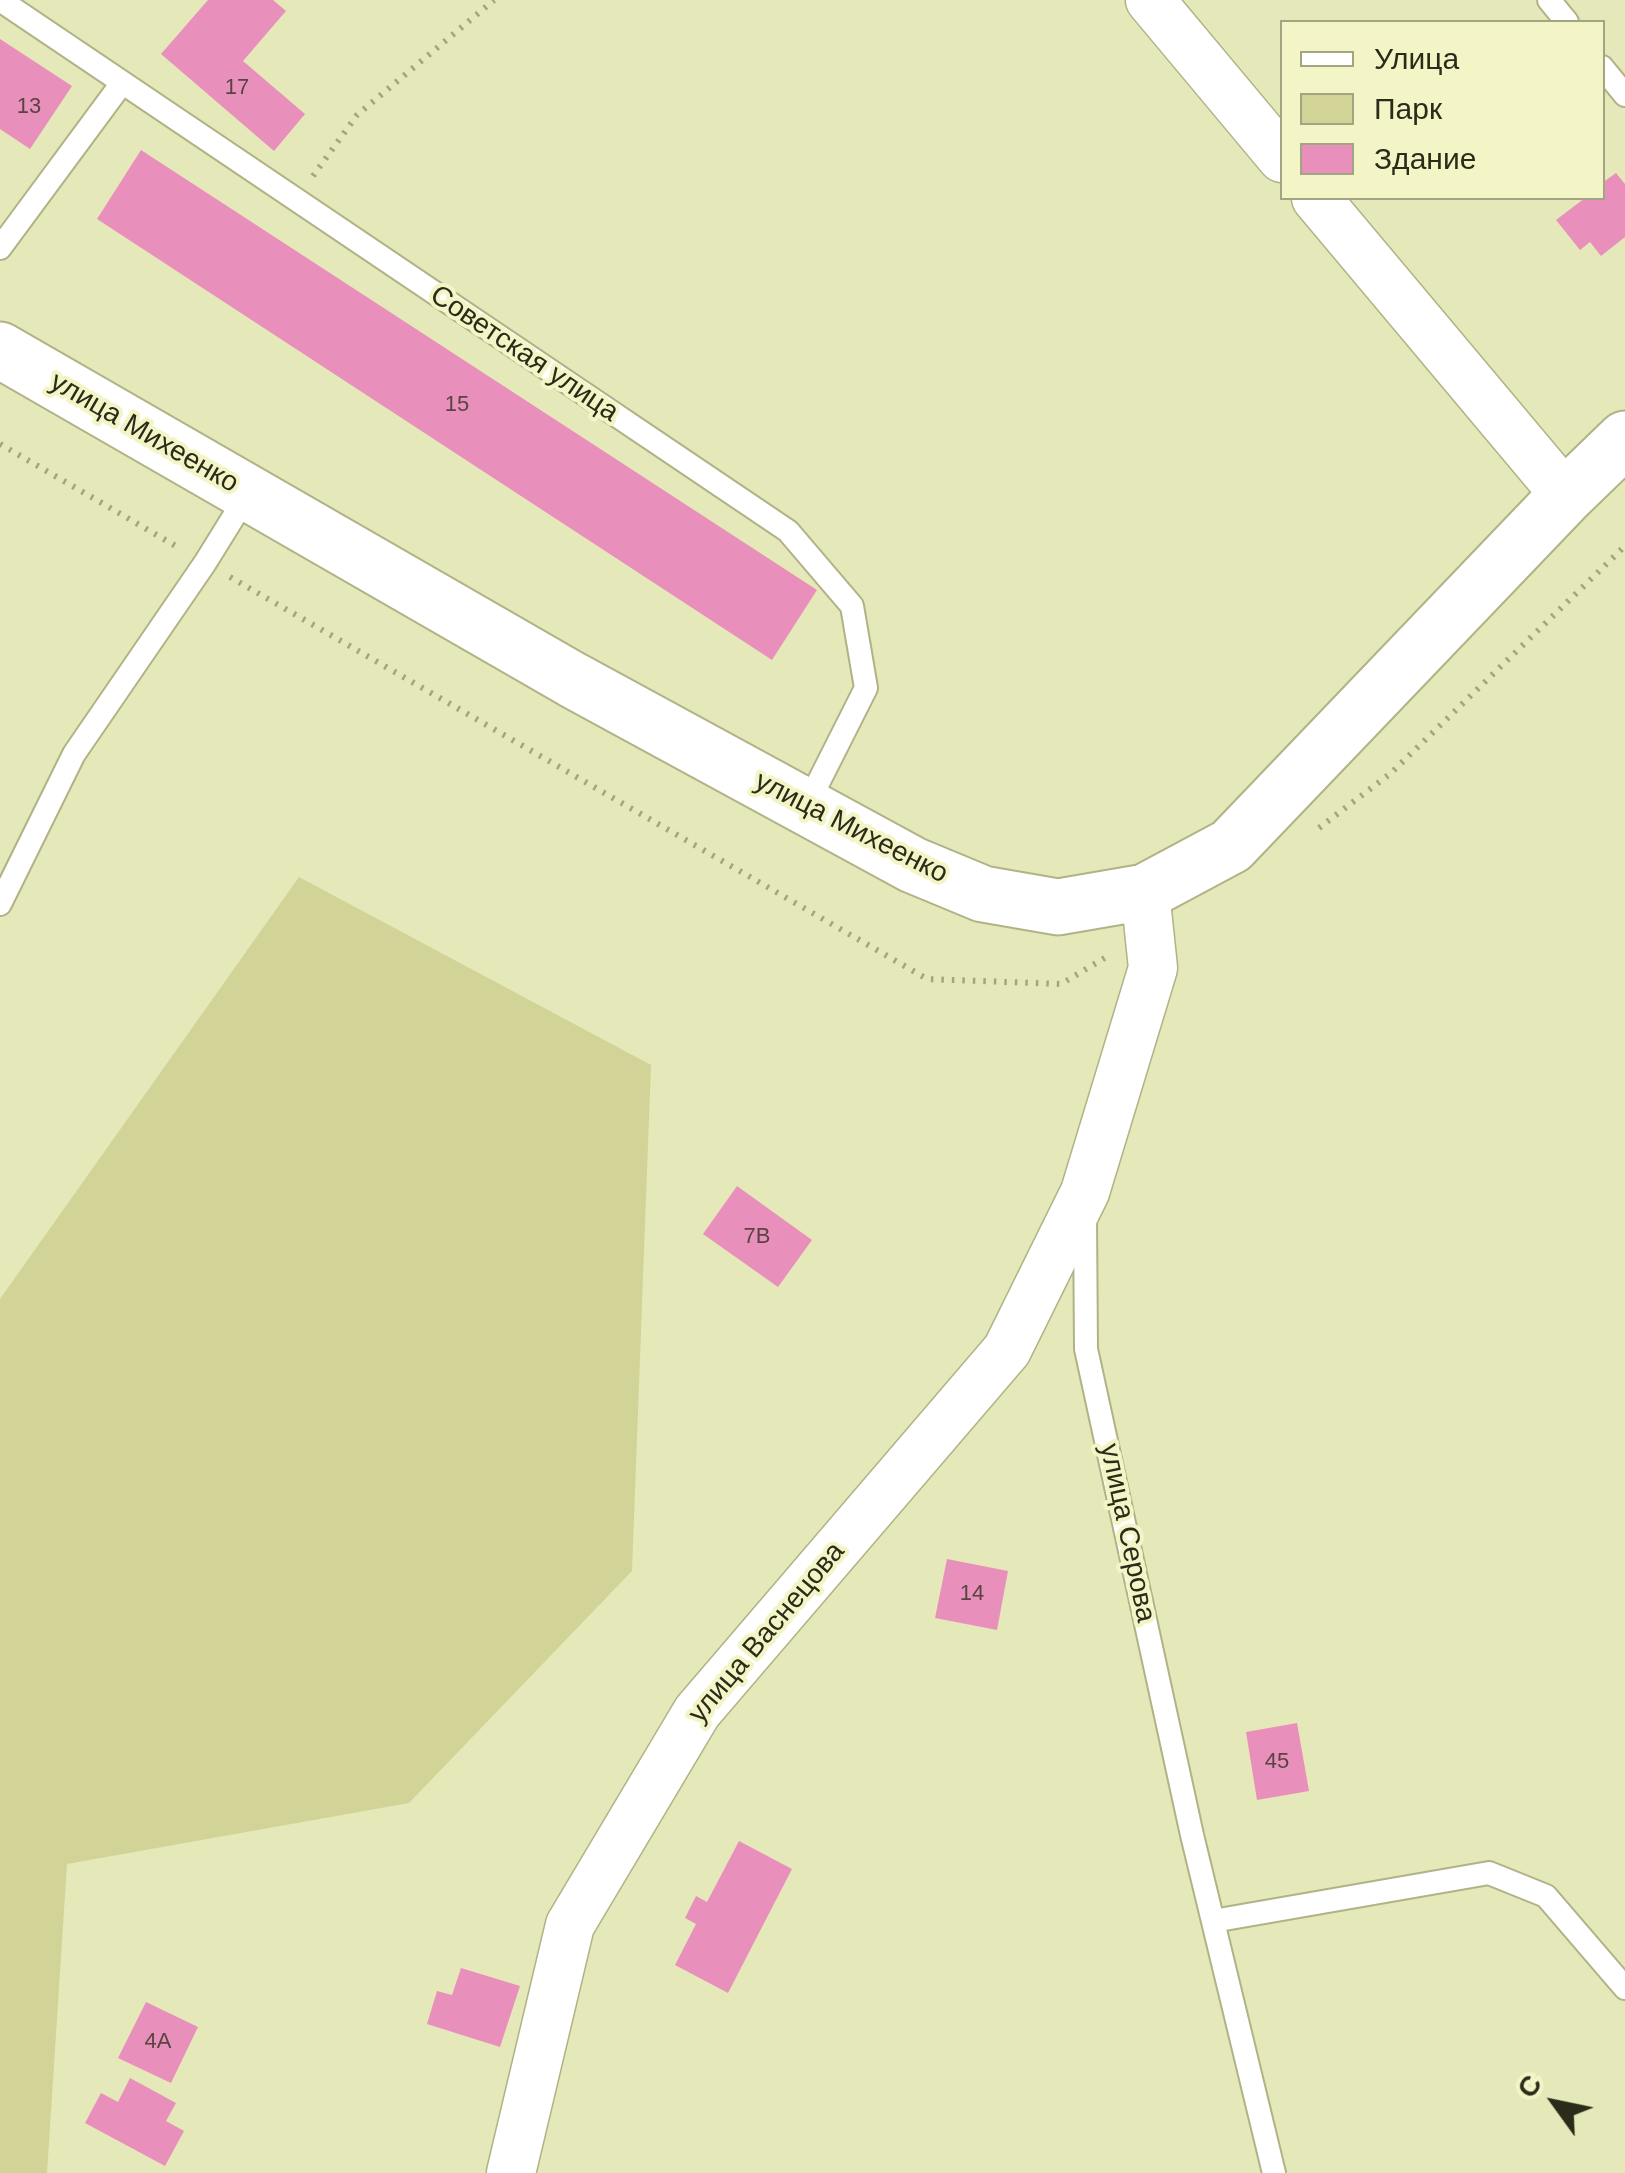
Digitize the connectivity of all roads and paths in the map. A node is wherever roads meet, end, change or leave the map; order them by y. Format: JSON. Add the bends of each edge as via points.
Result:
{"nodes":[{"id":1,"x":0,"y":0,"type":"edge"},
{"id":2,"x":494,"y":0,"type":"edge"},
{"id":3,"x":1150,"y":0,"type":"edge"},
{"id":4,"x":1550,"y":0,"type":"edge"},
{"id":5,"x":1566,"y":20,"type":"edge"},
{"id":6,"x":1605,"y":70,"type":"edge"},
{"id":7,"x":122,"y":83,"type":"junction"},
{"id":8,"x":1625,"y":95,"type":"edge"},
{"id":9,"x":1280,"y":156,"type":"edge"},
{"id":10,"x":296,"y":200,"type":"junction"},
{"id":11,"x":1318,"y":200,"type":"edge"},
{"id":12,"x":0,"y":248,"type":"edge"},
{"id":13,"x":0,"y":350,"type":"edge"},
{"id":14,"x":1625,"y":440,"type":"edge"},
{"id":15,"x":250,"y":492,"type":"junction"},
{"id":16,"x":1566,"y":496,"type":"junction"},
{"id":17,"x":806,"y":807,"type":"junction"},
{"id":18,"x":1145,"y":892,"type":"junction"},
{"id":19,"x":0,"y":904,"type":"edge"},
{"id":20,"x":1085,"y":1192,"type":"junction"},
{"id":21,"x":1213,"y":1920,"type":"junction"},
{"id":22,"x":1625,"y":1988,"type":"edge"},
{"id":23,"x":512,"y":2173,"type":"edge"},
{"id":24,"x":1274,"y":2173,"type":"edge"}],
"edges":[{"from":1,"to":7,"type":"lane","name":"Советская улица"},
{"from":2,"to":10,"type":"path","via":[[357,115]]},
{"from":3,"to":9,"type":"street"},
{"from":4,"to":5,"type":"lane"},
{"from":6,"to":8,"type":"lane"},
{"from":7,"to":10,"type":"lane","name":"Советская улица"},
{"from":7,"to":12,"type":"lane"},
{"from":10,"to":17,"type":"lane","name":"Советская улица","via":[[788,530],[852,606],[866,688]]},
{"from":11,"to":16,"type":"street"},
{"from":13,"to":15,"type":"street","name":"улица Михеенко"},
{"from":14,"to":16,"type":"street","name":"улица Михеенко"},
{"from":15,"to":17,"type":"street","name":"улица Михеенко"},
{"from":15,"to":19,"type":"lane","via":[[74,754]]},
{"from":16,"to":18,"type":"street","name":"улица Михеенко","via":[[1232,846]]},
{"from":17,"to":18,"type":"street","name":"улица Михеенко","via":[[983,894],[1058,907]]},
{"from":18,"to":20,"type":"street","name":"улица Серова","via":[[1152,968]]},
{"from":20,"to":21,"type":"lane","name":"улица Серова","via":[[1086,1349]]},
{"from":20,"to":23,"type":"street","name":"улица Васнецова","via":[[1007,1350],[697,1712],[570,1925]]},
{"from":21,"to":22,"type":"lane","via":[[1490,1873],[1546,1896]]},
{"from":21,"to":24,"type":"lane","name":"улица Серова"}]}
